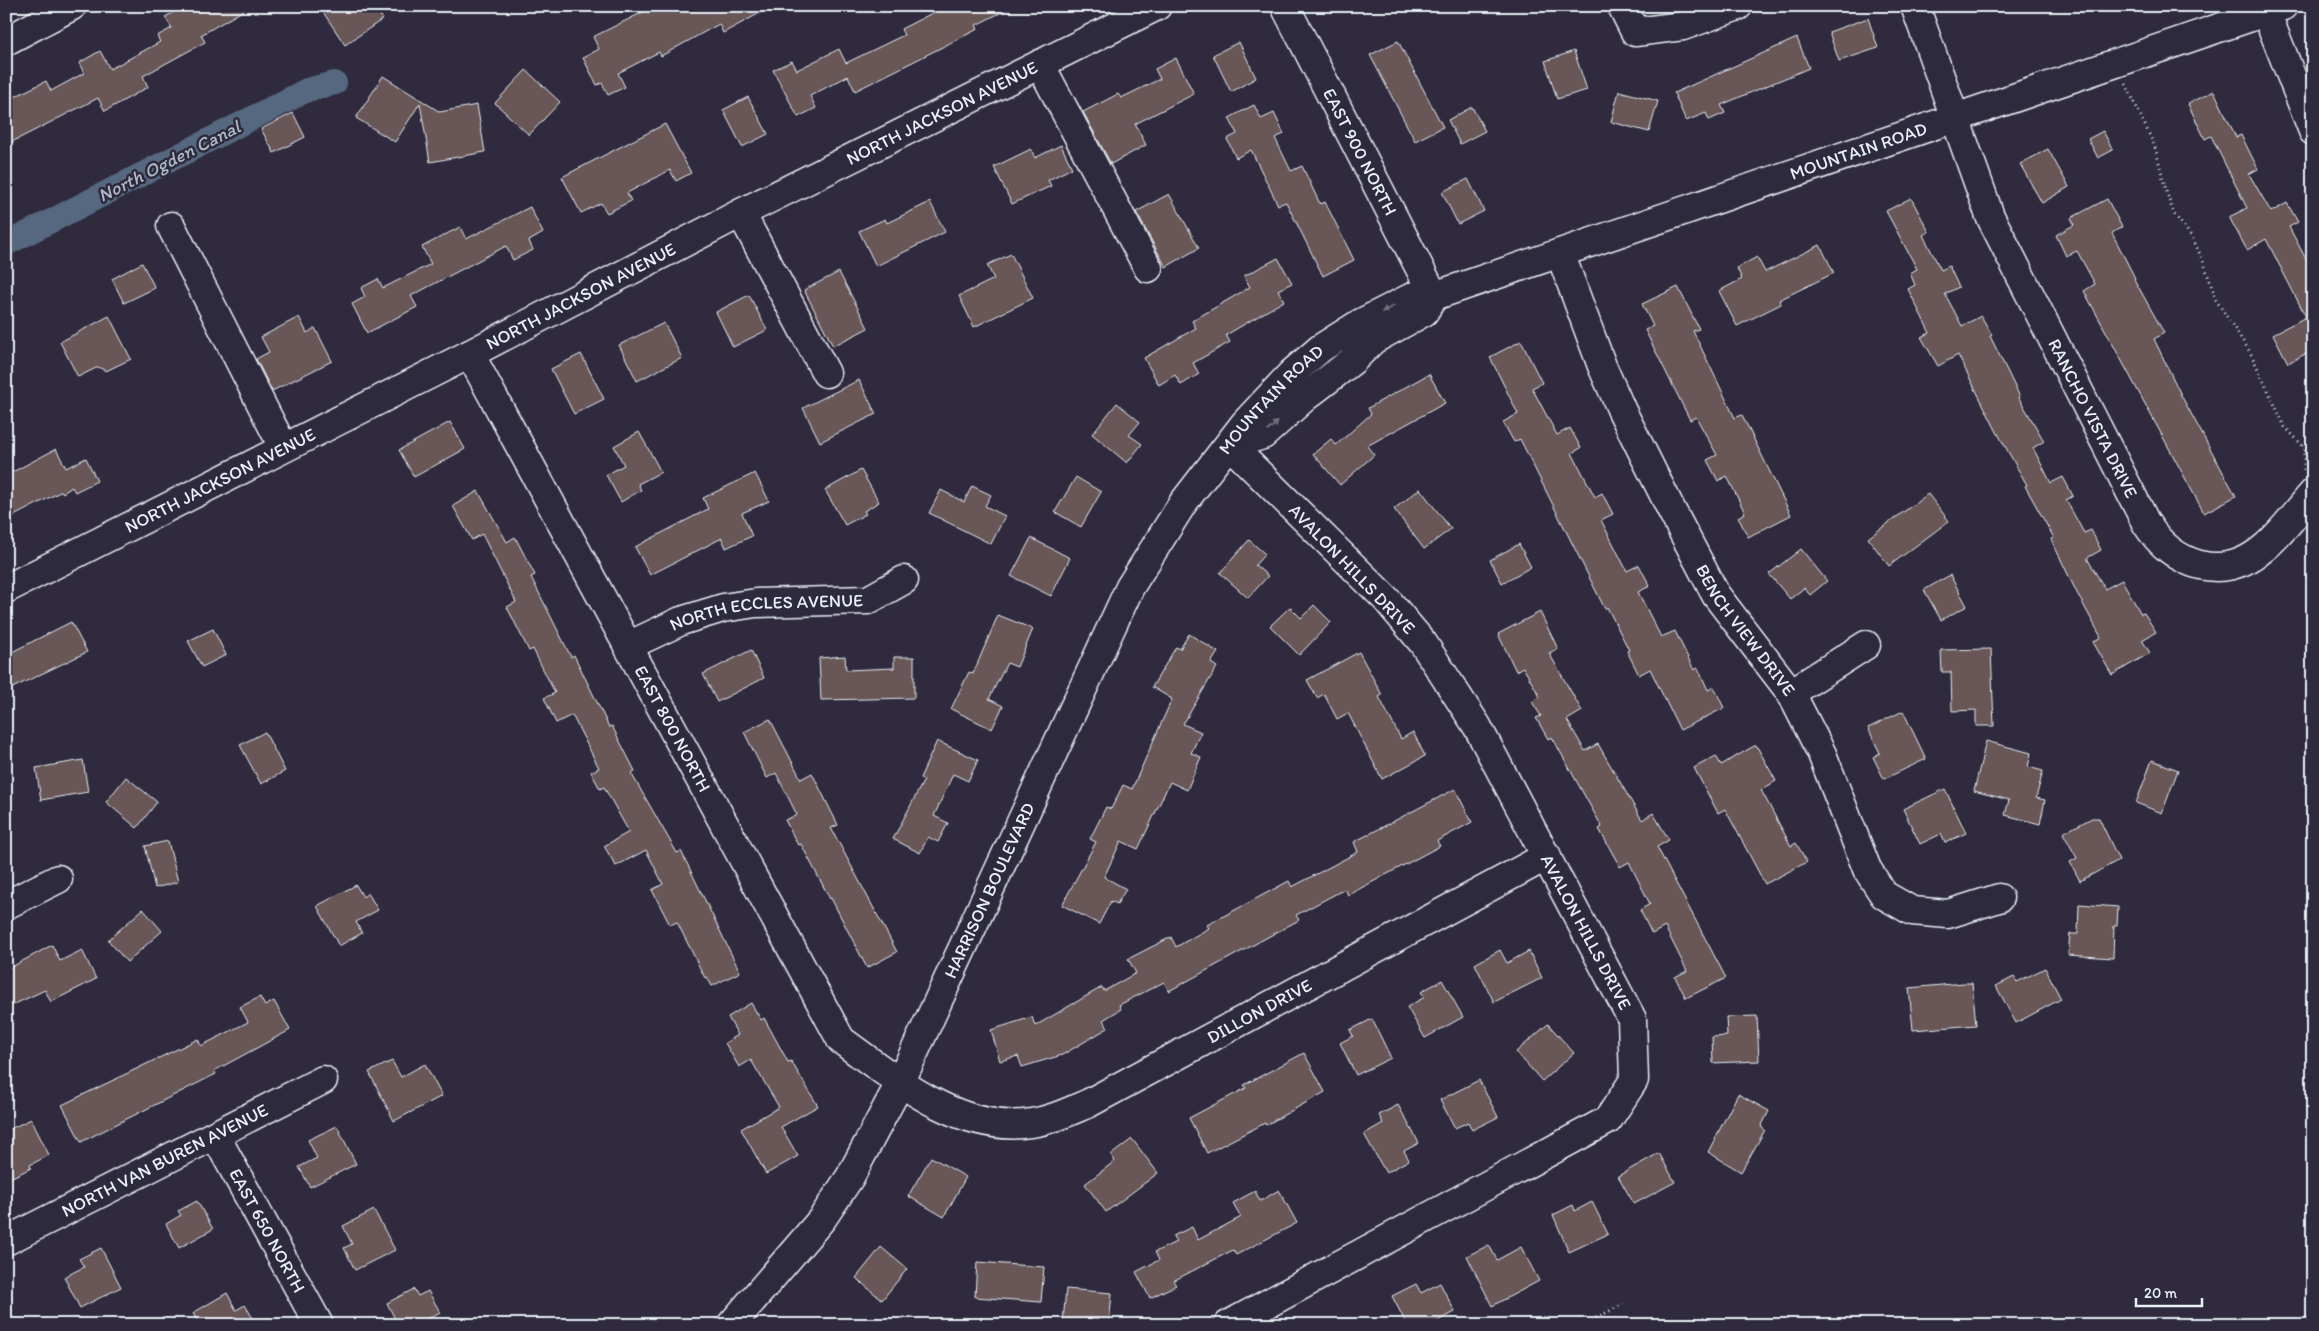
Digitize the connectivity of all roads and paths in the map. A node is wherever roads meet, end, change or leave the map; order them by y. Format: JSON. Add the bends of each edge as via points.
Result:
{"nodes":[{"id":1,"x":72,"y":6,"type":"edge"},
{"id":2,"x":1157,"y":6,"type":"edge"},
{"id":3,"x":1285,"y":6,"type":"edge"},
{"id":4,"x":1622,"y":6,"type":"edge"},
{"id":5,"x":1738,"y":6,"type":"edge"},
{"id":6,"x":1914,"y":6,"type":"edge"},
{"id":7,"x":2275,"y":9,"type":"edge"},
{"id":8,"x":6,"y":41,"type":"edge"},
{"id":9,"x":1040,"y":64,"type":"junction"},
{"id":10,"x":2117,"y":64,"type":"junction"},
{"id":11,"x":1954,"y":118,"type":"junction"},
{"id":12,"x":2313,"y":131,"type":"edge"},
{"id":13,"x":741,"y":213,"type":"junction"},
{"id":14,"x":171,"y":226,"type":"dead end"},
{"id":15,"x":1560,"y":253,"type":"junction"},
{"id":16,"x":1148,"y":268,"type":"dead end"},
{"id":17,"x":1434,"y":296,"type":"junction"},
{"id":18,"x":470,"y":354,"type":"junction"},
{"id":19,"x":826,"y":373,"type":"dead end"},
{"id":20,"x":1230,"y":445,"type":"junction"},
{"id":21,"x":282,"y":447,"type":"junction"},
{"id":22,"x":2310,"y":484,"type":"edge"},
{"id":23,"x":904,"y":580,"type":"dead end"},
{"id":24,"x":6,"y":589,"type":"edge"},
{"id":25,"x":1866,"y":645,"type":"dead end"},
{"id":26,"x":628,"y":646,"type":"junction"},
{"id":27,"x":1791,"y":693,"type":"junction"},
{"id":28,"x":1547,"y":856,"type":"junction"},
{"id":29,"x":58,"y":879,"type":"dead end"},
{"id":30,"x":1999,"y":898,"type":"dead end"},
{"id":31,"x":6,"y":905,"type":"edge"},
{"id":32,"x":323,"y":1080,"type":"dead end"},
{"id":33,"x":900,"y":1083,"type":"junction"},
{"id":34,"x":961,"y":1115,"type":"joint"},
{"id":35,"x":215,"y":1135,"type":"junction"},
{"id":36,"x":6,"y":1241,"type":"edge"},
{"id":37,"x":1623,"y":1304,"type":"dead end"},
{"id":38,"x":2313,"y":1310,"type":"edge"},
{"id":39,"x":319,"y":1325,"type":"edge"},
{"id":40,"x":731,"y":1325,"type":"edge"},
{"id":41,"x":1228,"y":1325,"type":"edge"},
{"id":42,"x":1589,"y":1325,"type":"edge"},
{"id":43,"x":2300,"y":1325,"type":"edge"}],
"edges":[{"from":1,"to":8,"type":"street"},
{"from":2,"to":9,"type":"street","name":"NORTH JACKSON AVENUE"},
{"from":3,"to":17,"type":"street","name":"EAST 900 NORTH"},
{"from":4,"to":5,"type":"street","via":[[1635,32],[1683,26]]},
{"from":6,"to":11,"type":"street","name":"RANCHO VISTA DRIVE"},
{"from":7,"to":10,"type":"street","name":"MOUNTAIN ROAD"},
{"from":7,"to":12,"type":"street"},
{"from":9,"to":13,"type":"street","name":"NORTH JACKSON AVENUE"},
{"from":9,"to":16,"type":"street"},
{"from":10,"to":11,"type":"street","name":"MOUNTAIN ROAD"},
{"from":10,"to":22,"type":"path","via":[[2155,147],[2174,214],[2192,237],[2216,300],[2250,352],[2285,427],[2304,446],[2303,470]]},
{"from":11,"to":15,"type":"street","name":"MOUNTAIN ROAD"},
{"from":11,"to":22,"type":"street","name":"RANCHO VISTA DRIVE","via":[[1990,216],[2157,540],[2174,555],[2192,564],[2214,568],[2230,566],[2264,548]]},
{"from":13,"to":18,"type":"street","name":"NORTH JACKSON AVENUE"},
{"from":13,"to":19,"type":"street"},
{"from":14,"to":21,"type":"street"},
{"from":15,"to":17,"type":"street","name":"MOUNTAIN ROAD"},
{"from":15,"to":27,"type":"street","name":"BENCH VIEW DRIVE","via":[[1602,366],[1716,595]]},
{"from":17,"to":20,"type":"street","name":"MOUNTAIN ROAD","via":[[1424,312],[1373,340],[1263,435]]},
{"from":18,"to":21,"type":"street","name":"NORTH JACKSON AVENUE"},
{"from":18,"to":26,"type":"street","name":"EAST 800 NORTH"},
{"from":20,"to":28,"type":"street","name":"AVALON HILLS DRIVE","via":[[1387,600],[1423,643],[1477,726]]},
{"from":20,"to":33,"type":"street","name":"HARRISON BOULEVARD","via":[[1184,503],[1130,587]]},
{"from":21,"to":24,"type":"street","name":"NORTH JACKSON AVENUE"},
{"from":23,"to":26,"type":"street","name":"NORTH ECCLES AVENUE","via":[[868,600],[756,603],[723,608],[681,621]]},
{"from":25,"to":27,"type":"street"},
{"from":26,"to":33,"type":"street","name":"EAST 800 NORTH","via":[[841,1040]]},
{"from":27,"to":30,"type":"street","name":"BENCH VIEW DRIVE","via":[[1822,754],[1867,869],[1884,895],[1912,911],[1948,914]]},
{"from":28,"to":34,"type":"street","name":"DILLON DRIVE","via":[[1081,1107],[1030,1123],[1000,1124]]},
{"from":28,"to":41,"type":"street","name":"AVALON HILLS DRIVE","via":[[1632,1019],[1634,1080],[1608,1120]]},
{"from":29,"to":31,"type":"street"},
{"from":32,"to":35,"type":"street","name":"NORTH VAN BUREN AVENUE"},
{"from":33,"to":34,"type":"street","name":"EAST 800 NORTH"},
{"from":33,"to":40,"type":"street","name":"HARRISON BOULEVARD","via":[[850,1177],[822,1219]]},
{"from":35,"to":36,"type":"street","name":"NORTH VAN BUREN AVENUE"},
{"from":35,"to":39,"type":"street","name":"EAST 650 NORTH"},
{"from":37,"to":42,"type":"path"},
{"from":38,"to":43,"type":"path"}]}
